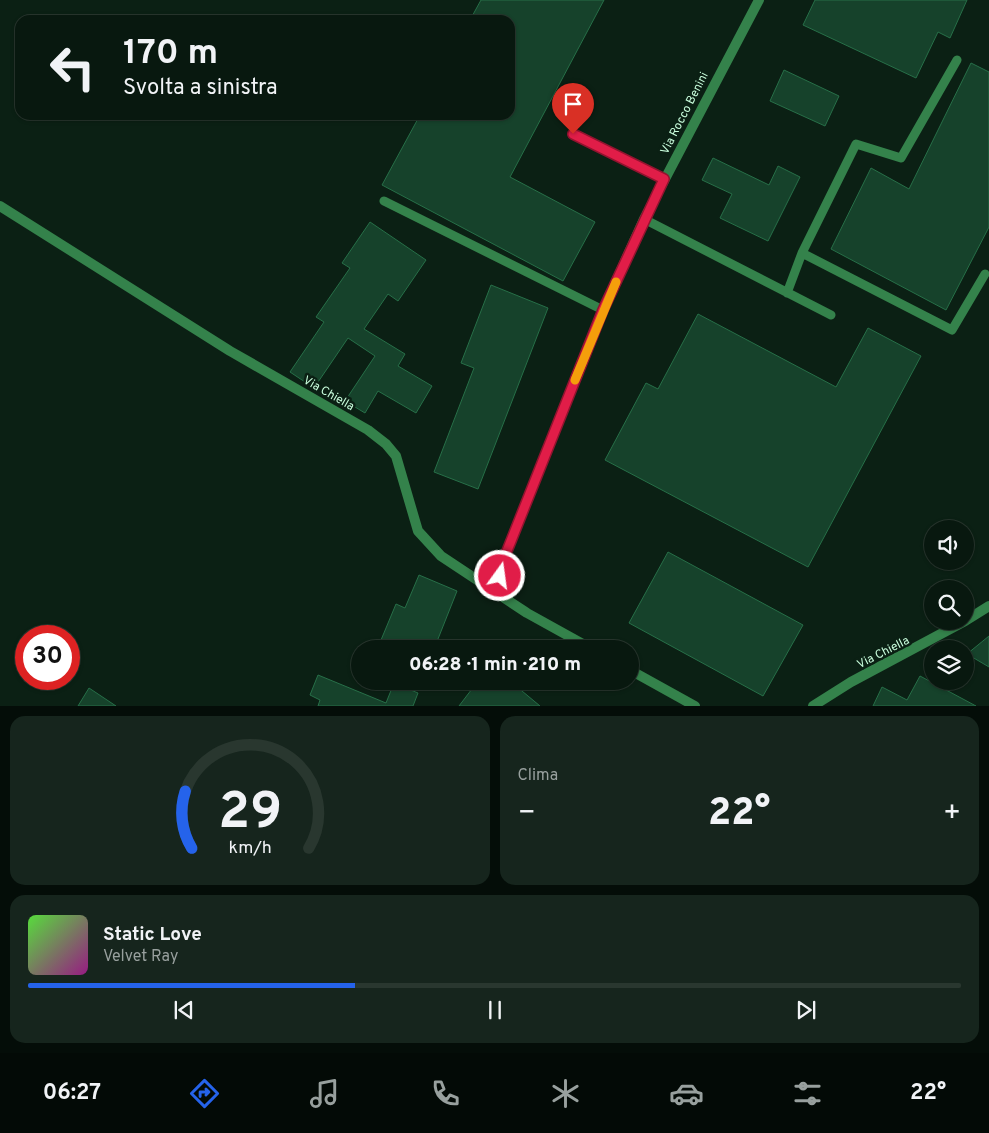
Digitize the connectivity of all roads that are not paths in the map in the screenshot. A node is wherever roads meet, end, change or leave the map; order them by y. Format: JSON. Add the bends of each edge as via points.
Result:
{"nodes":[{"id":1,"x":759,"y":0,"type":"edge"},
{"id":2,"x":957,"y":60,"type":"dead end"},
{"id":3,"x":573,"y":134,"type":"dead end"},
{"id":4,"x":664,"y":179,"type":"junction"},
{"id":5,"x":384,"y":201,"type":"dead end"},
{"id":6,"x":0,"y":206,"type":"edge"},
{"id":7,"x":644,"y":219,"type":"junction"},
{"id":8,"x":802,"y":254,"type":"junction"},
{"id":9,"x":985,"y":274,"type":"dead end"},
{"id":10,"x":787,"y":293,"type":"junction"},
{"id":11,"x":603,"y":310,"type":"junction"},
{"id":12,"x":831,"y":315,"type":"dead end"},
{"id":13,"x":509,"y":602,"type":"junction"},
{"id":14,"x":989,"y":606,"type":"edge"},
{"id":15,"x":974,"y":615,"type":"edge"},
{"id":16,"x":948,"y":630,"type":"edge"},
{"id":17,"x":576,"y":640,"type":"edge"},
{"id":18,"x":639,"y":675,"type":"edge"},
{"id":19,"x":694,"y":706,"type":"edge"},
{"id":20,"x":813,"y":706,"type":"edge"}],
"edges":[{"from":1,"to":4,"type":"street","name":"Via Rocco Benini"},
{"from":2,"to":8,"type":"lane","via":[[901,158],[856,144]]},
{"from":3,"to":4,"type":"lane"},
{"from":4,"to":7,"type":"street","name":"Via Rocco Benini"},
{"from":5,"to":11,"type":"lane"},
{"from":6,"to":13,"type":"street","name":"Via Chiella","via":[[230,351],[368,430],[386,444],[396,456],[418,531],[441,556]]},
{"from":7,"to":10,"type":"lane"},
{"from":7,"to":11,"type":"street","name":"Via Rocco Benini"},
{"from":8,"to":9,"type":"lane","via":[[952,330]]},
{"from":8,"to":10,"type":"lane"},
{"from":10,"to":12,"type":"lane"},
{"from":11,"to":13,"type":"street","name":"Via Rocco Benini","via":[[503,561],[500,576]]},
{"from":13,"to":17,"type":"street","name":"Via Chiella"},
{"from":14,"to":15,"type":"street","name":"Via Chiella"},
{"from":16,"to":20,"type":"street","name":"Via Chiella"},
{"from":18,"to":19,"type":"street"}]}
